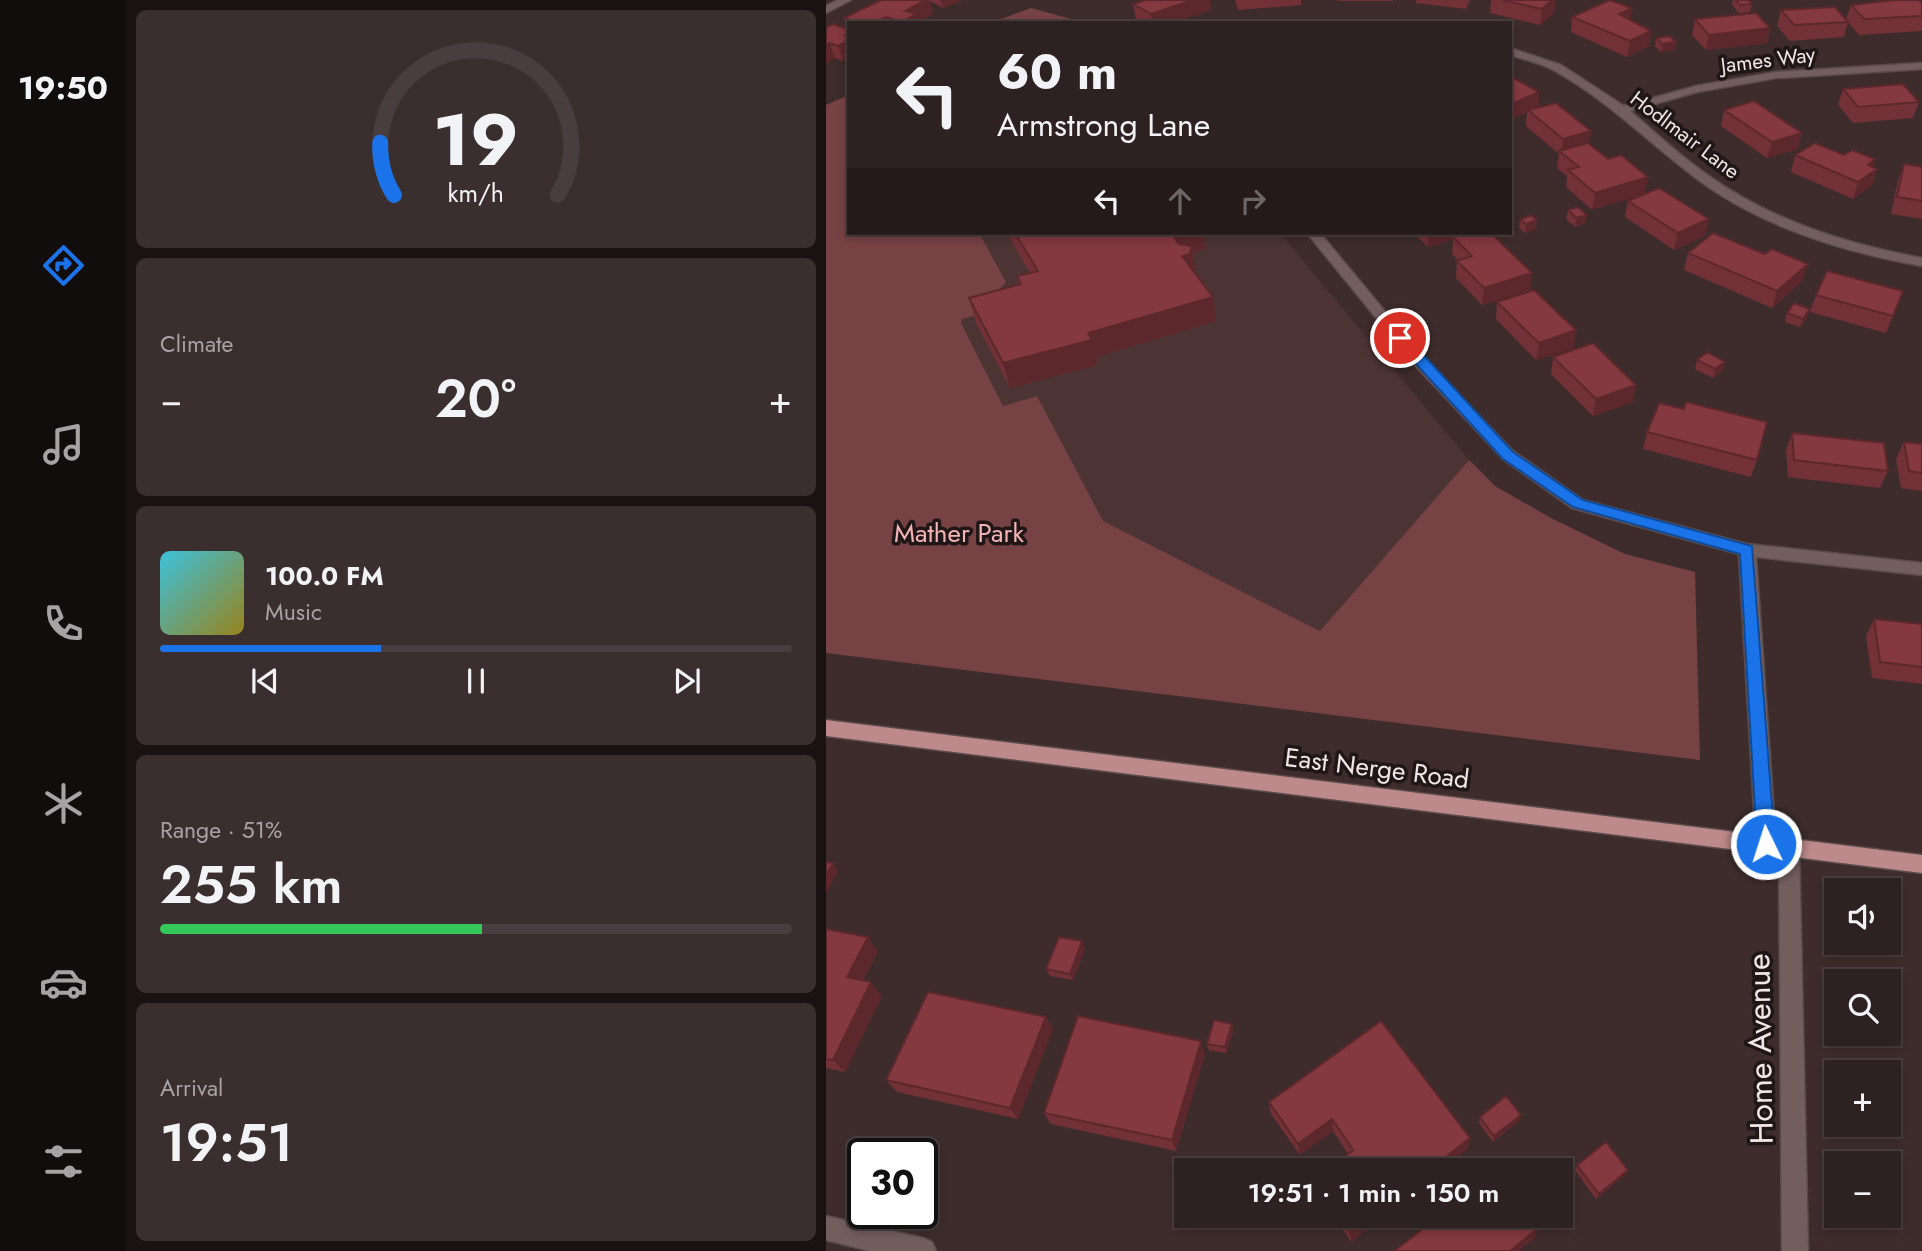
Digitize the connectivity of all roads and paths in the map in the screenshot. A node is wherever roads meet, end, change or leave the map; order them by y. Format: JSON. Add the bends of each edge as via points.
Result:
{"nodes":[{"id":1,"x":846,"y":0,"type":"edge"},
{"id":2,"x":826,"y":10,"type":"edge"},
{"id":3,"x":1512,"y":52,"type":"edge"},
{"id":4,"x":1922,"y":66,"type":"edge"},
{"id":5,"x":1622,"y":110,"type":"junction"},
{"id":6,"x":1314,"y":235,"type":"edge"},
{"id":7,"x":1922,"y":262,"type":"edge"},
{"id":8,"x":1747,"y":550,"type":"junction"},
{"id":9,"x":1922,"y":569,"type":"edge"},
{"id":10,"x":826,"y":728,"type":"edge"},
{"id":11,"x":1777,"y":845,"type":"junction"},
{"id":12,"x":1922,"y":864,"type":"edge"},
{"id":13,"x":826,"y":1228,"type":"edge"},
{"id":14,"x":923,"y":1251,"type":"edge"},
{"id":15,"x":1795,"y":1251,"type":"edge"}],
"edges":[{"from":1,"to":2,"type":"street"},
{"from":3,"to":5,"type":"street","name":"Hodlmair Lane","via":[[1557,67]]},
{"from":4,"to":5,"type":"street","name":"James Way","via":[[1776,75],[1696,89]]},
{"from":5,"to":7,"type":"street","name":"Hodlmair Lane","via":[[1705,179],[1781,223],[1873,253]]},
{"from":6,"to":8,"type":"street","via":[[1418,359],[1508,455],[1578,504]]},
{"from":8,"to":9,"type":"street"},
{"from":8,"to":11,"type":"street","name":"Home Avenue"},
{"from":10,"to":11,"type":"main road","name":"East Nerge Road"},
{"from":11,"to":12,"type":"main road","name":"East Nerge Road"},
{"from":11,"to":15,"type":"street","name":"Home Avenue"},
{"from":13,"to":14,"type":"street"}]}
